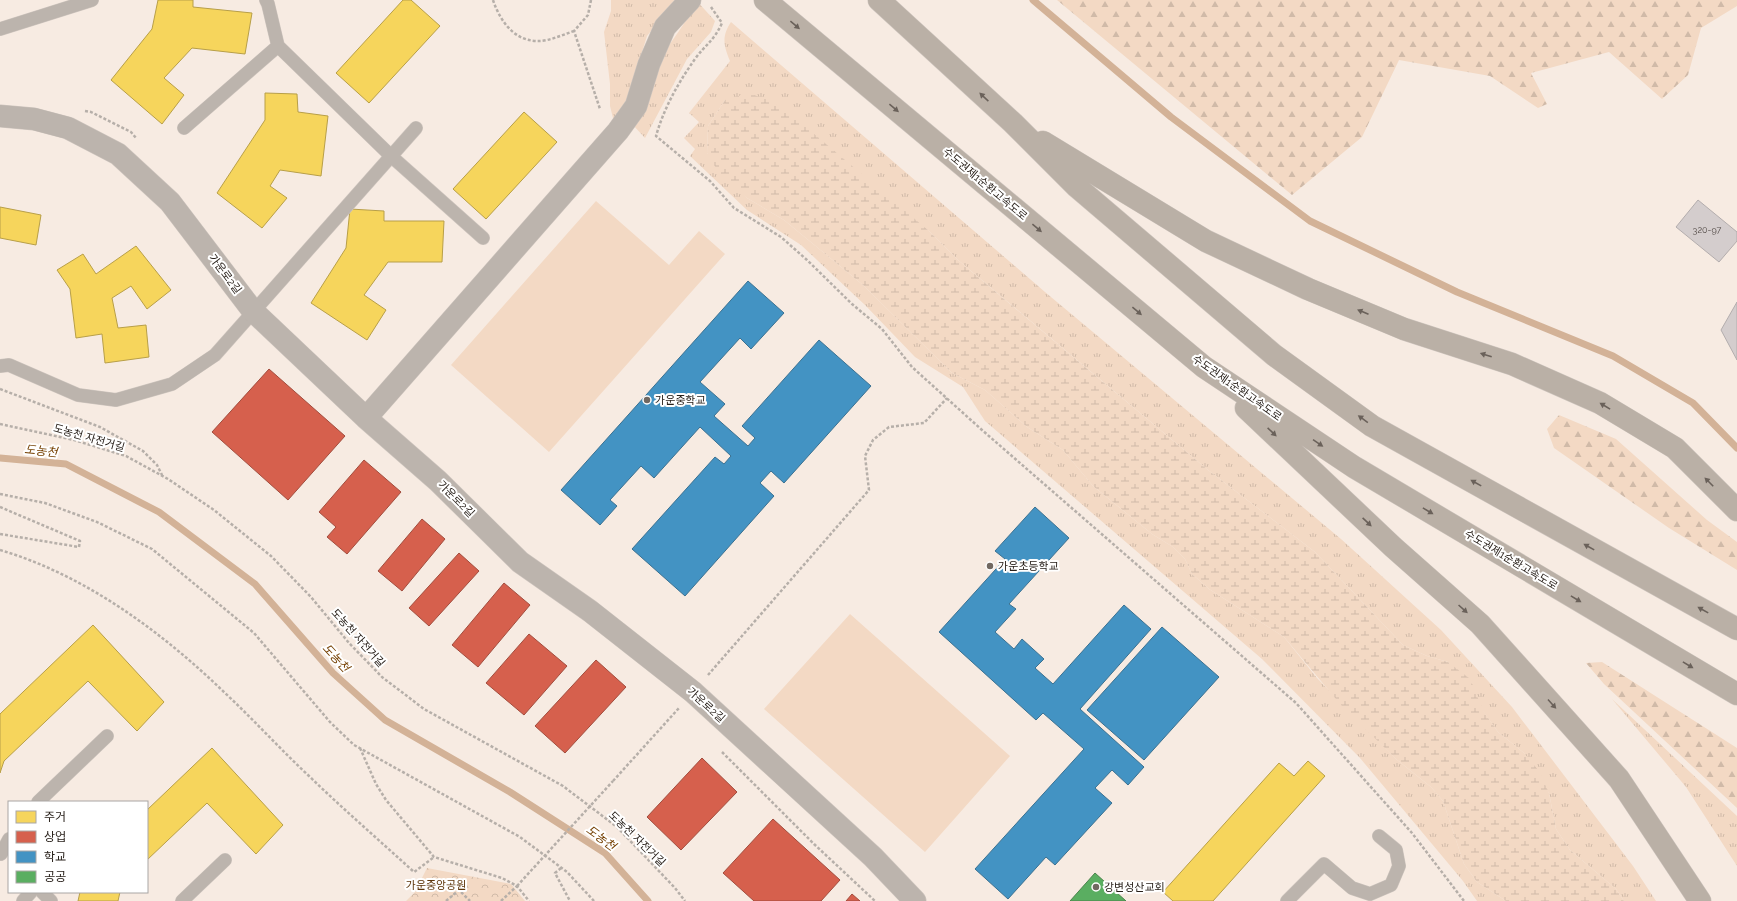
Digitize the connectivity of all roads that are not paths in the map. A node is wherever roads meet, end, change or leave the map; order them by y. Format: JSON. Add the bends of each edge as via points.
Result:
{"nodes":[{"id":1,"x":92,"y":0,"type":"edge"},
{"id":2,"x":266,"y":0,"type":"edge"},
{"id":3,"x":765,"y":0,"type":"edge"},
{"id":4,"x":879,"y":0,"type":"edge"},
{"id":5,"x":699,"y":2,"type":"edge"},
{"id":6,"x":0,"y":29,"type":"edge"},
{"id":7,"x":278,"y":46,"type":"junction"},
{"id":8,"x":0,"y":116,"type":"edge"},
{"id":9,"x":1013,"y":123,"type":"junction"},
{"id":10,"x":184,"y":128,"type":"dead end"},
{"id":11,"x":416,"y":128,"type":"dead end"},
{"id":12,"x":391,"y":156,"type":"junction"},
{"id":13,"x":483,"y":238,"type":"dead end"},
{"id":14,"x":253,"y":311,"type":"junction"},
{"id":15,"x":0,"y":366,"type":"edge"},
{"id":16,"x":1204,"y":367,"type":"junction"},
{"id":17,"x":366,"y":418,"type":"junction"},
{"id":18,"x":1737,"y":510,"type":"edge"},
{"id":19,"x":1737,"y":629,"type":"edge"},
{"id":20,"x":1737,"y":694,"type":"edge"},
{"id":21,"x":107,"y":736,"type":"dead end"},
{"id":22,"x":39,"y":801,"type":"edge"},
{"id":23,"x":1379,"y":836,"type":"dead end"},
{"id":24,"x":8,"y":841,"type":"edge"},
{"id":25,"x":0,"y":854,"type":"edge"},
{"id":26,"x":225,"y":860,"type":"dead end"},
{"id":27,"x":31,"y":893,"type":"edge"},
{"id":28,"x":43,"y":893,"type":"edge"},
{"id":29,"x":22,"y":901,"type":"edge"},
{"id":30,"x":51,"y":901,"type":"edge"},
{"id":31,"x":182,"y":901,"type":"edge"},
{"id":32,"x":915,"y":901,"type":"edge"},
{"id":33,"x":1287,"y":901,"type":"edge"},
{"id":34,"x":1700,"y":901,"type":"edge"}],
"edges":[{"from":1,"to":6,"type":"lane"},
{"from":2,"to":7,"type":"lane"},
{"from":3,"to":16,"type":"highway","name":"수도권제1순환고속도로","one_way":true},
{"from":9,"to":4,"type":"highway","one_way":true},
{"from":5,"to":17,"type":"street","via":[[665,27],[649,64],[636,106],[618,131]]},
{"from":7,"to":10,"type":"lane"},
{"from":7,"to":12,"type":"lane"},
{"from":8,"to":14,"type":"street","name":"가운로2길","via":[[34,119],[68,128],[118,154],[170,202]]},
{"from":18,"to":9,"type":"highway","one_way":true,"via":[[1675,448],[1600,403],[1512,364],[1404,329],[1308,289],[1206,241]]},
{"from":19,"to":9,"type":"highway","one_way":true,"via":[[1372,426],[1268,350],[1077,187]]},
{"from":11,"to":12,"type":"lane"},
{"from":12,"to":13,"type":"lane"},
{"from":12,"to":14,"type":"lane"},
{"from":14,"to":15,"type":"lane","via":[[215,355],[172,384],[116,400],[78,395],[9,365]]},
{"from":14,"to":17,"type":"street","name":"가운로2길"},
{"from":16,"to":20,"type":"highway","name":"수도권제1순환고속도로","one_way":true,"via":[[1354,467]]},
{"from":16,"to":34,"type":"highway","one_way":true,"via":[[1394,547],[1480,624],[1619,779]]},
{"from":17,"to":32,"type":"street","name":"가운로2길","via":[[438,481],[520,562],[590,611],[693,692],[873,857]]},
{"from":21,"to":22,"type":"lane"},
{"from":23,"to":33,"type":"lane","via":[[1396,850],[1399,866],[1391,884],[1370,894],[1352,888],[1324,864]]},
{"from":24,"to":25,"type":"lane"},
{"from":26,"to":31,"type":"lane"},
{"from":27,"to":29,"type":"lane"},
{"from":28,"to":30,"type":"lane"}]}
